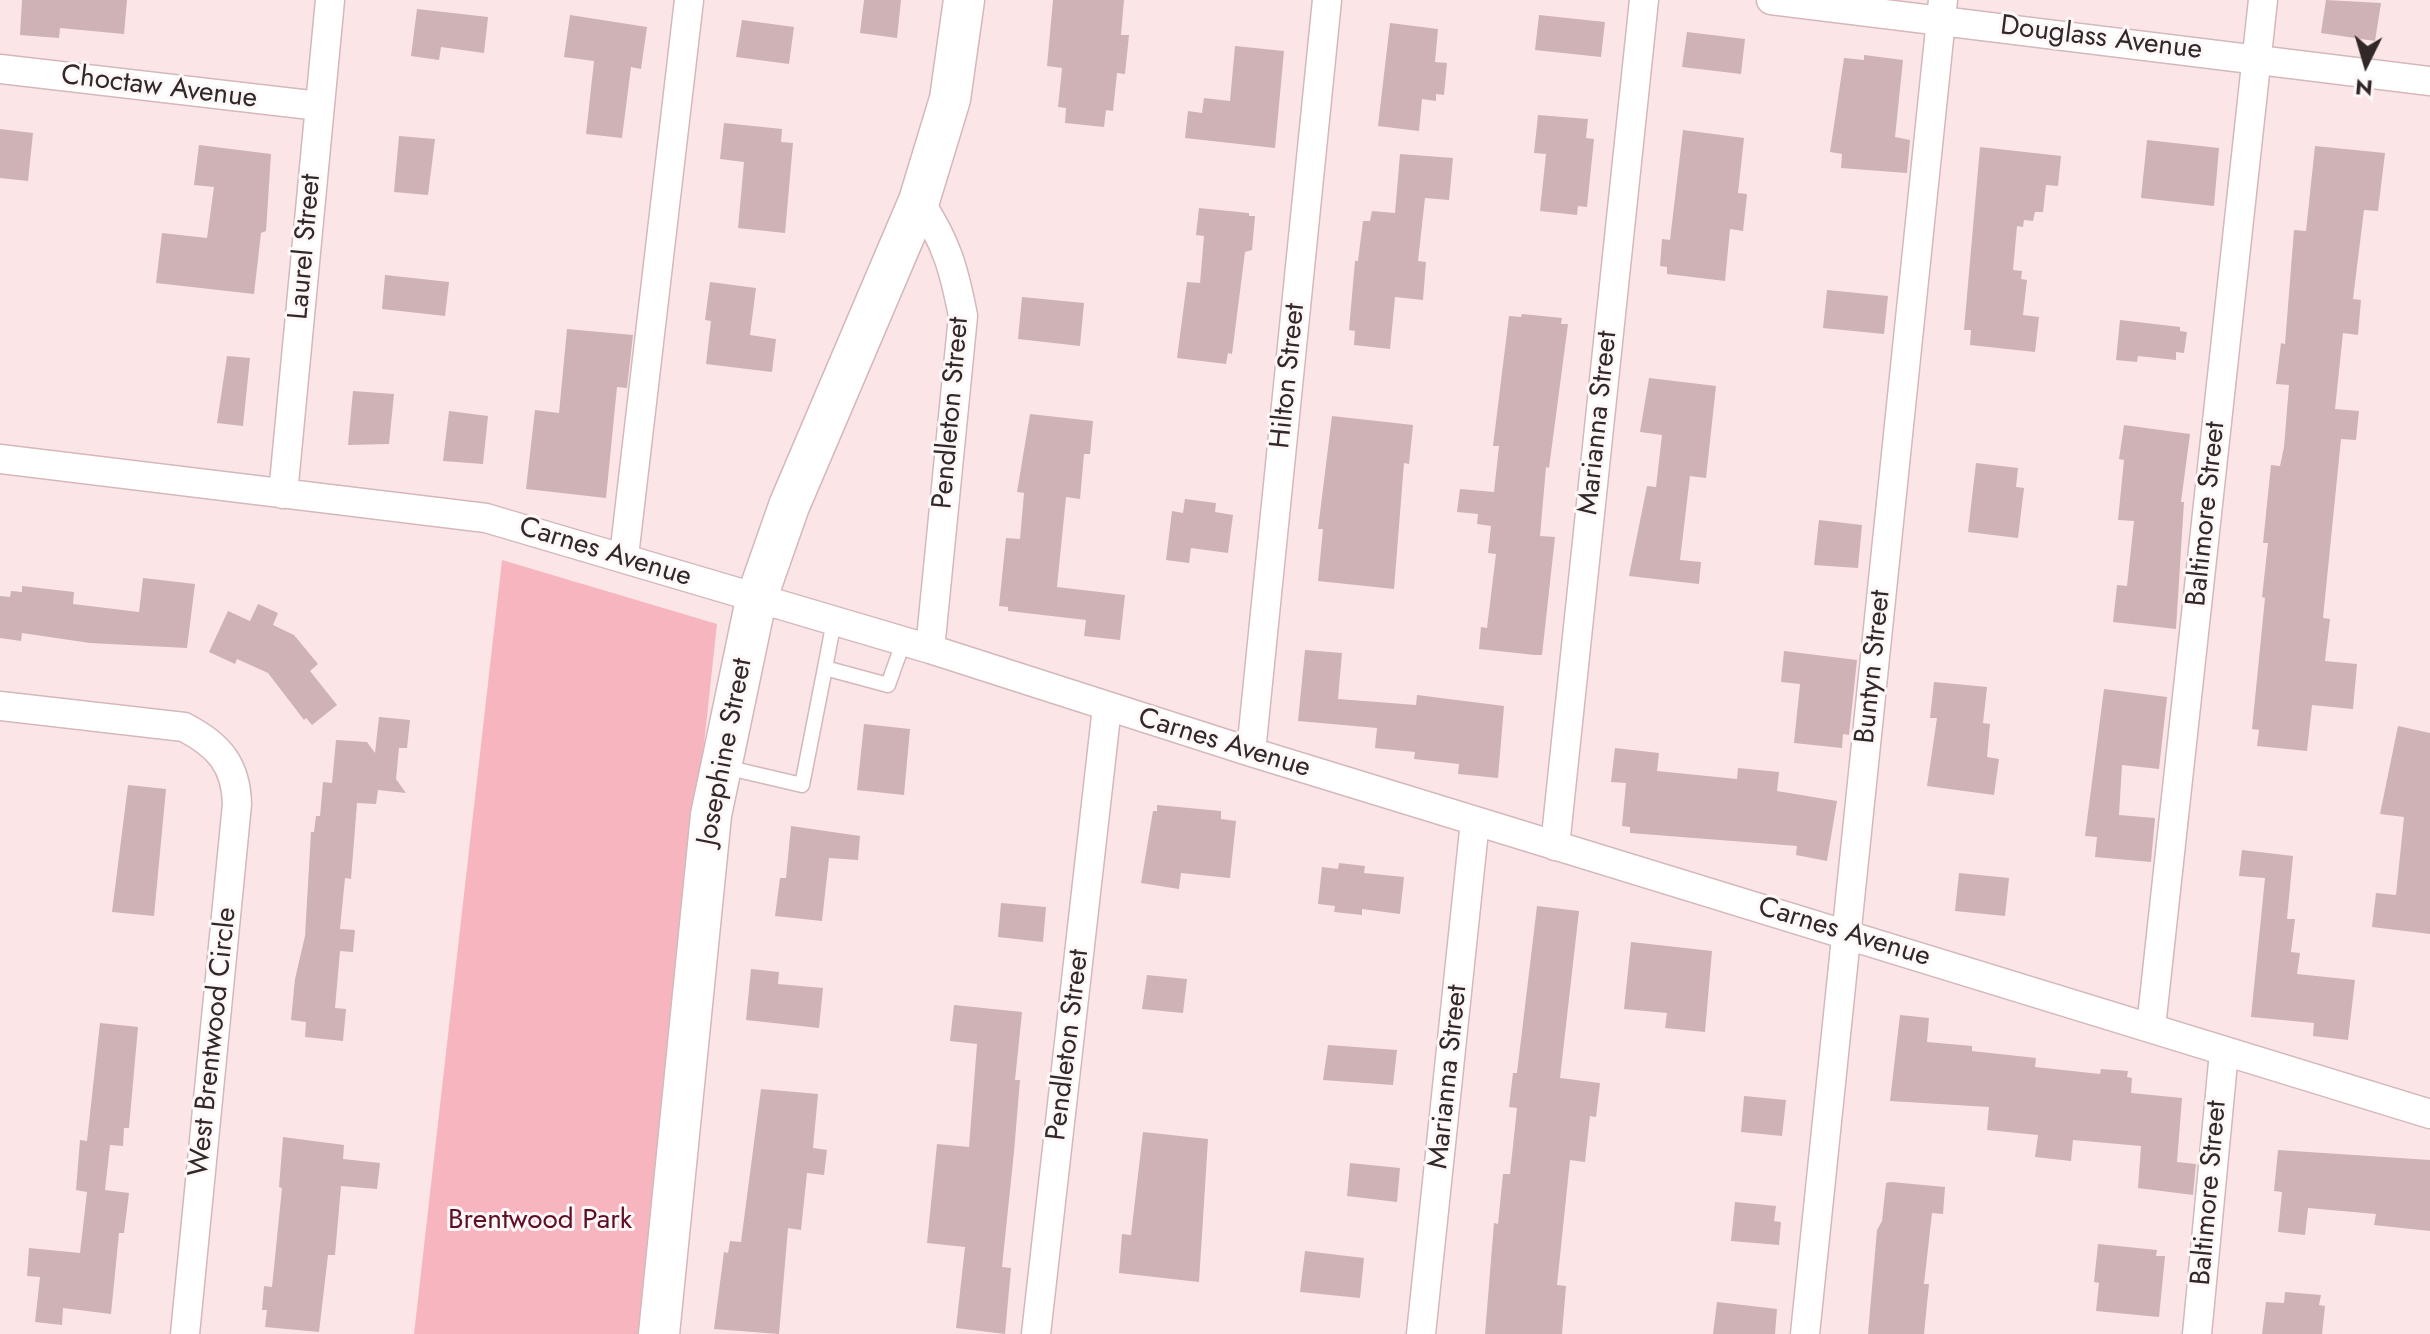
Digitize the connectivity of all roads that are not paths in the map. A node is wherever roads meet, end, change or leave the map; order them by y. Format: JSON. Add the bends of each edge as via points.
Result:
{"nodes":[{"id":1,"x":330,"y":0,"type":"edge"},
{"id":2,"x":689,"y":0,"type":"edge"},
{"id":3,"x":964,"y":0,"type":"edge"},
{"id":4,"x":1327,"y":0,"type":"edge"},
{"id":5,"x":1644,"y":0,"type":"edge"},
{"id":6,"x":1771,"y":0,"type":"edge"},
{"id":7,"x":2263,"y":0,"type":"edge"},
{"id":8,"x":1942,"y":9,"type":"edge"},
{"id":9,"x":2257,"y":59,"type":"junction"},
{"id":10,"x":0,"y":69,"type":"edge"},
{"id":11,"x":2430,"y":81,"type":"edge"},
{"id":12,"x":319,"y":106,"type":"junction"},
{"id":13,"x":919,"y":201,"type":"junction"},
{"id":14,"x":0,"y":459,"type":"edge"},
{"id":15,"x":283,"y":494,"type":"junction"},
{"id":16,"x":624,"y":556,"type":"junction"},
{"id":17,"x":756,"y":600,"type":"junction"},
{"id":18,"x":834,"y":621,"type":"junction"},
{"id":19,"x":917,"y":646,"type":"junction"},
{"id":20,"x":825,"y":668,"type":"junction"},
{"id":21,"x":0,"y":706,"type":"edge"},
{"id":22,"x":1107,"y":707,"type":"junction"},
{"id":23,"x":1251,"y":752,"type":"junction"},
{"id":24,"x":721,"y":766,"type":"junction"},
{"id":25,"x":1475,"y":821,"type":"junction"},
{"id":26,"x":1555,"y":846,"type":"junction"},
{"id":27,"x":1847,"y":933,"type":"junction"},
{"id":28,"x":2151,"y":1027,"type":"junction"},
{"id":29,"x":2224,"y":1052,"type":"junction"},
{"id":30,"x":2430,"y":1114,"type":"edge"},
{"id":31,"x":185,"y":1334,"type":"edge"},
{"id":32,"x":659,"y":1334,"type":"edge"},
{"id":33,"x":1036,"y":1334,"type":"edge"},
{"id":34,"x":1421,"y":1334,"type":"edge"},
{"id":35,"x":1805,"y":1334,"type":"edge"},
{"id":36,"x":2197,"y":1334,"type":"edge"}],
"edges":[{"from":1,"to":12,"type":"street","name":"Laurel Street"},
{"from":2,"to":16,"type":"street"},
{"from":3,"to":13,"type":"main road","via":[[950,99]]},
{"from":4,"to":23,"type":"street","name":"Hilton Street"},
{"from":5,"to":26,"type":"street","name":"Marianna Street"},
{"from":6,"to":8,"type":"street","name":"Douglass Avenue"},
{"from":7,"to":9,"type":"street","name":"Baltimore Street"},
{"from":8,"to":9,"type":"street","name":"Douglass Avenue"},
{"from":8,"to":27,"type":"street","name":"Buntyn Street"},
{"from":9,"to":11,"type":"street","name":"Douglass Avenue"},
{"from":9,"to":28,"type":"street","name":"Baltimore Street"},
{"from":10,"to":12,"type":"street","name":"Choctaw Avenue"},
{"from":12,"to":15,"type":"street","name":"Laurel Street"},
{"from":13,"to":17,"type":"main road","name":"Josephine Street","via":[[789,506]]},
{"from":13,"to":19,"type":"street","name":"Pendleton Street","via":[[953,263],[963,316]]},
{"from":14,"to":15,"type":"street","name":"Carnes Avenue"},
{"from":15,"to":16,"type":"street","name":"Carnes Avenue","via":[[486,518]]},
{"from":16,"to":17,"type":"street","name":"Carnes Avenue"},
{"from":17,"to":18,"type":"street","name":"Carnes Avenue"},
{"from":17,"to":24,"type":"main road","name":"Josephine Street"},
{"from":18,"to":19,"type":"street","name":"Carnes Avenue"},
{"from":18,"to":20,"type":"lane"},
{"from":19,"to":20,"type":"lane","via":[[888,685]]},
{"from":19,"to":22,"type":"street","name":"Carnes Avenue"},
{"from":20,"to":24,"type":"lane","via":[[802,785]]},
{"from":21,"to":31,"type":"street","name":"West Brentwood Circle","via":[[184,727],[205,738],[233,769],[237,804]]},
{"from":22,"to":23,"type":"street","name":"Carnes Avenue"},
{"from":22,"to":33,"type":"street","name":"Pendleton Street"},
{"from":23,"to":25,"type":"street","name":"Carnes Avenue"},
{"from":24,"to":32,"type":"main road","name":"Josephine Street","via":[[711,815]]},
{"from":25,"to":26,"type":"street","name":"Carnes Avenue"},
{"from":25,"to":34,"type":"street","name":"Marianna Street"},
{"from":26,"to":27,"type":"street","name":"Carnes Avenue"},
{"from":27,"to":28,"type":"street","name":"Carnes Avenue"},
{"from":27,"to":35,"type":"street","name":"Buntyn Street"},
{"from":28,"to":29,"type":"street","name":"Carnes Avenue"},
{"from":29,"to":30,"type":"street","name":"Carnes Avenue"},
{"from":29,"to":36,"type":"street","name":"Baltimore Street"}]}
